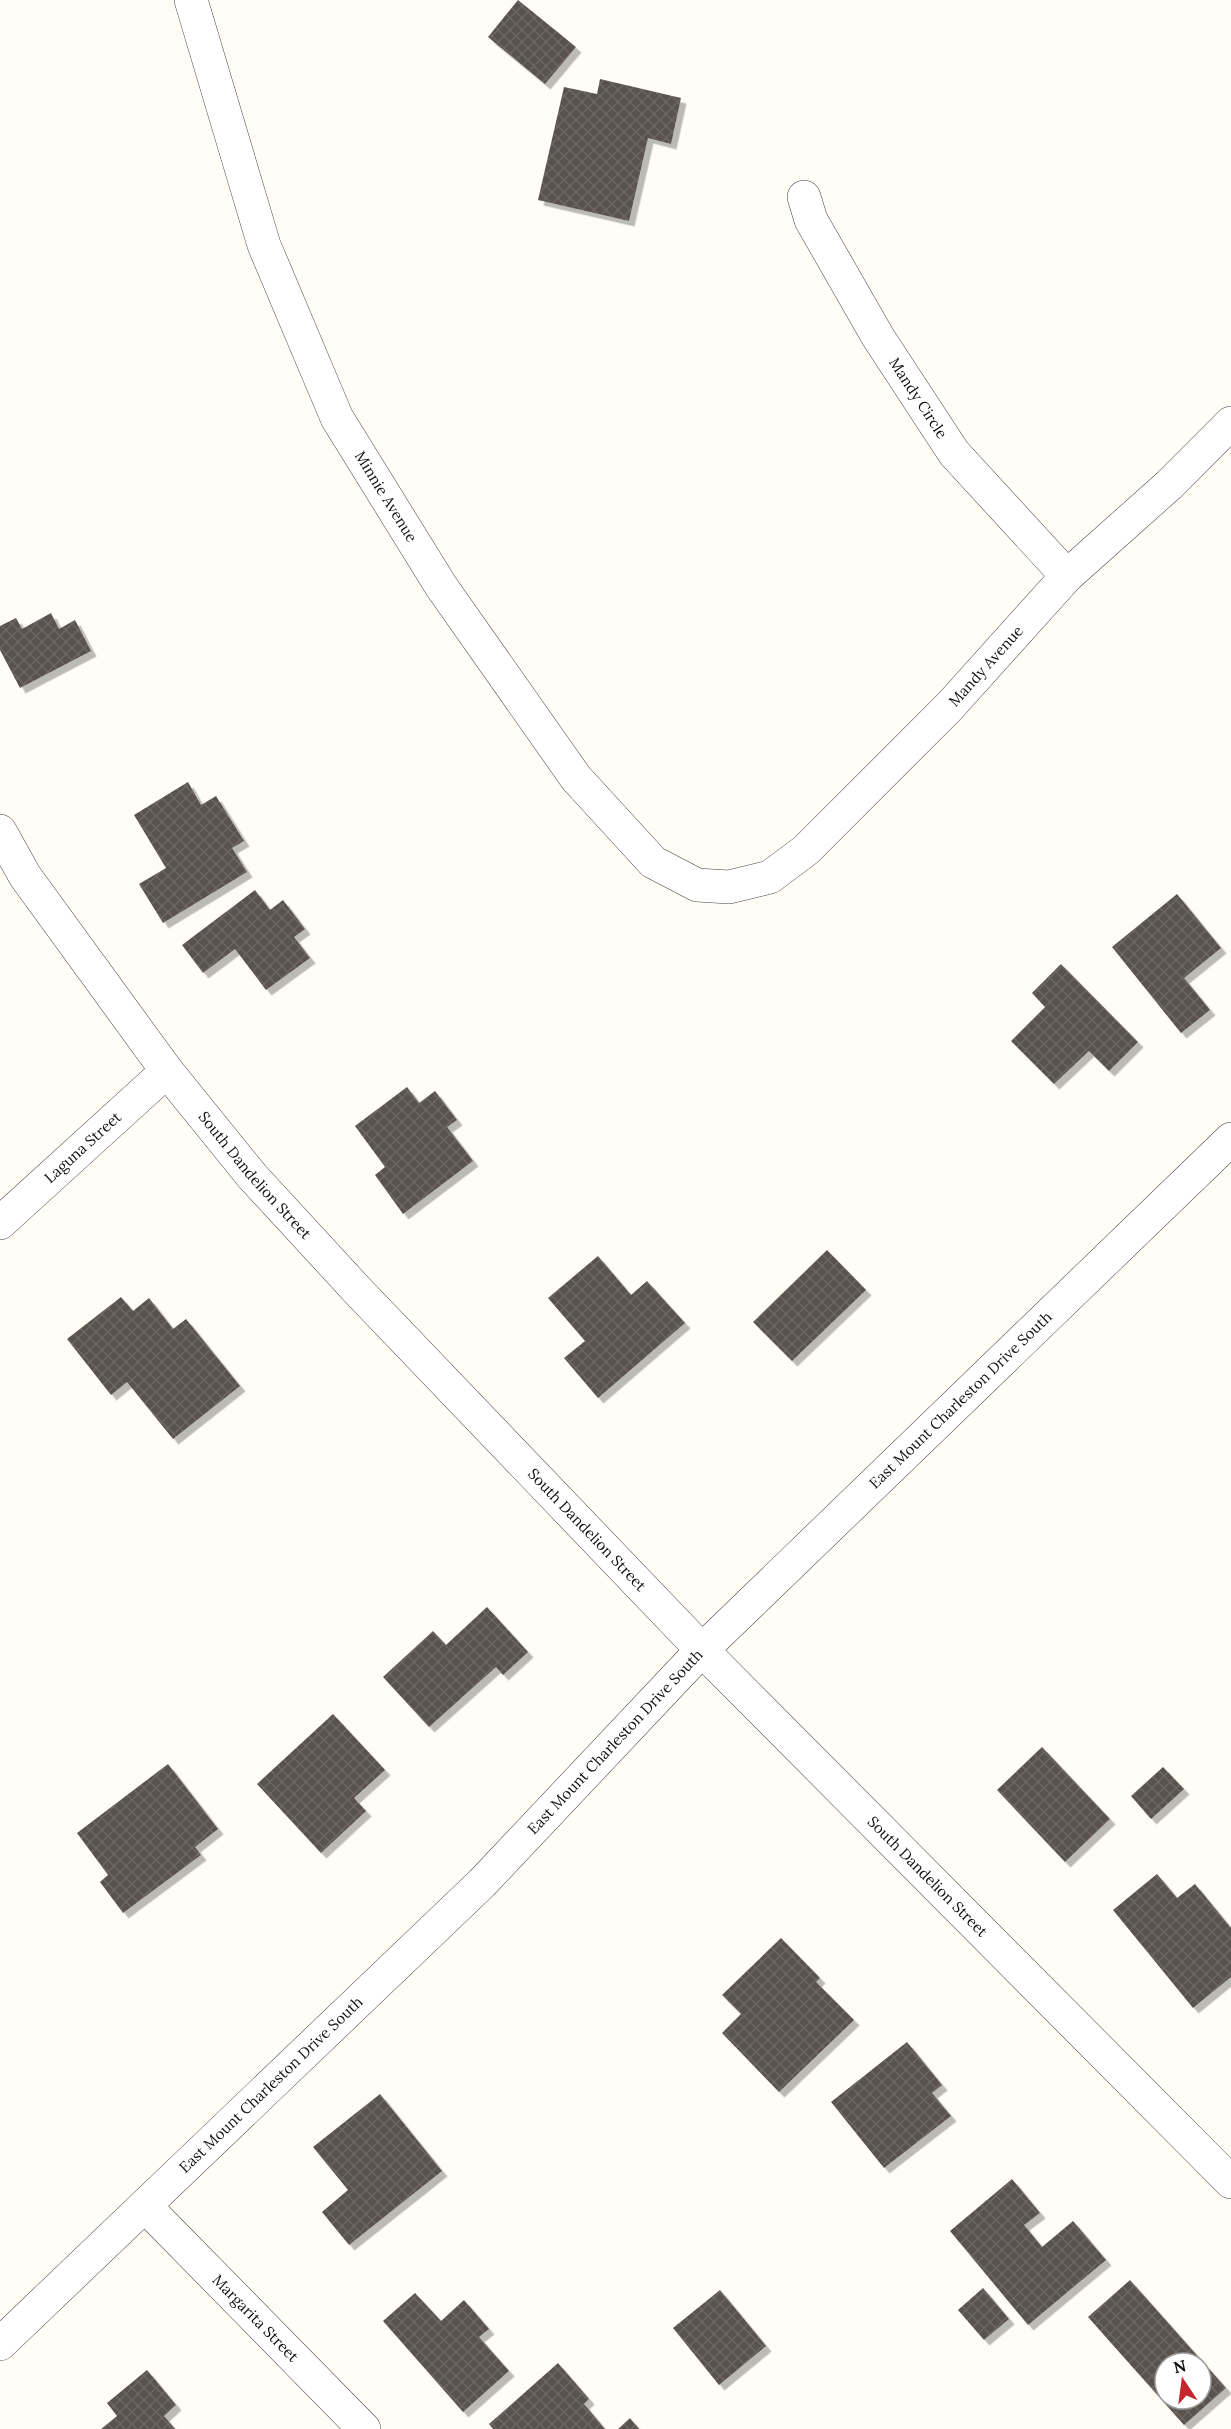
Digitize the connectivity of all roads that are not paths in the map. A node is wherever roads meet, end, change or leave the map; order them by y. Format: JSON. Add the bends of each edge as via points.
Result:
{"nodes":[{"id":1,"x":191,"y":0,"type":"edge"},
{"id":2,"x":804,"y":197,"type":"dead end"},
{"id":3,"x":1231,"y":423,"type":"edge"},
{"id":4,"x":1067,"y":576,"type":"junction"},
{"id":5,"x":0,"y":831,"type":"edge"},
{"id":6,"x":729,"y":887,"type":"joint"},
{"id":7,"x":167,"y":1071,"type":"junction"},
{"id":8,"x":1231,"y":1139,"type":"edge"},
{"id":9,"x":0,"y":1223,"type":"edge"},
{"id":10,"x":702,"y":1650,"type":"junction"},
{"id":11,"x":1231,"y":2182,"type":"edge"},
{"id":12,"x":146,"y":2207,"type":"junction"},
{"id":13,"x":0,"y":2344,"type":"edge"},
{"id":14,"x":364,"y":2429,"type":"edge"}],
"edges":[{"from":1,"to":6,"type":"street","name":"Minnie Avenue","via":[[264,245],[337,418],[441,586],[576,778],[653,862],[697,885]]},
{"from":2,"to":4,"type":"street","name":"Mandy Circle","via":[[811,220],[878,337],[954,453]]},
{"from":3,"to":4,"type":"street","name":"Mandy Avenue","via":[[1169,485]]},
{"from":4,"to":6,"type":"street","name":"Mandy Avenue","via":[[950,706],[806,850],[770,877]]},
{"from":5,"to":7,"type":"street","name":"South Dandelion Street","via":[[25,876]]},
{"from":7,"to":9,"type":"street","name":"Laguna Street"},
{"from":7,"to":10,"type":"street","name":"South Dandelion Street","via":[[252,1176],[350,1283]]},
{"from":8,"to":10,"type":"street","name":"East Mount Charleston Drive South"},
{"from":10,"to":11,"type":"street","name":"South Dandelion Street"},
{"from":10,"to":12,"type":"street","name":"East Mount Charleston Drive South","via":[[482,1883]]},
{"from":12,"to":13,"type":"street","name":"East Mount Charleston Drive South"},
{"from":12,"to":14,"type":"street","name":"Margarita Street"}]}
